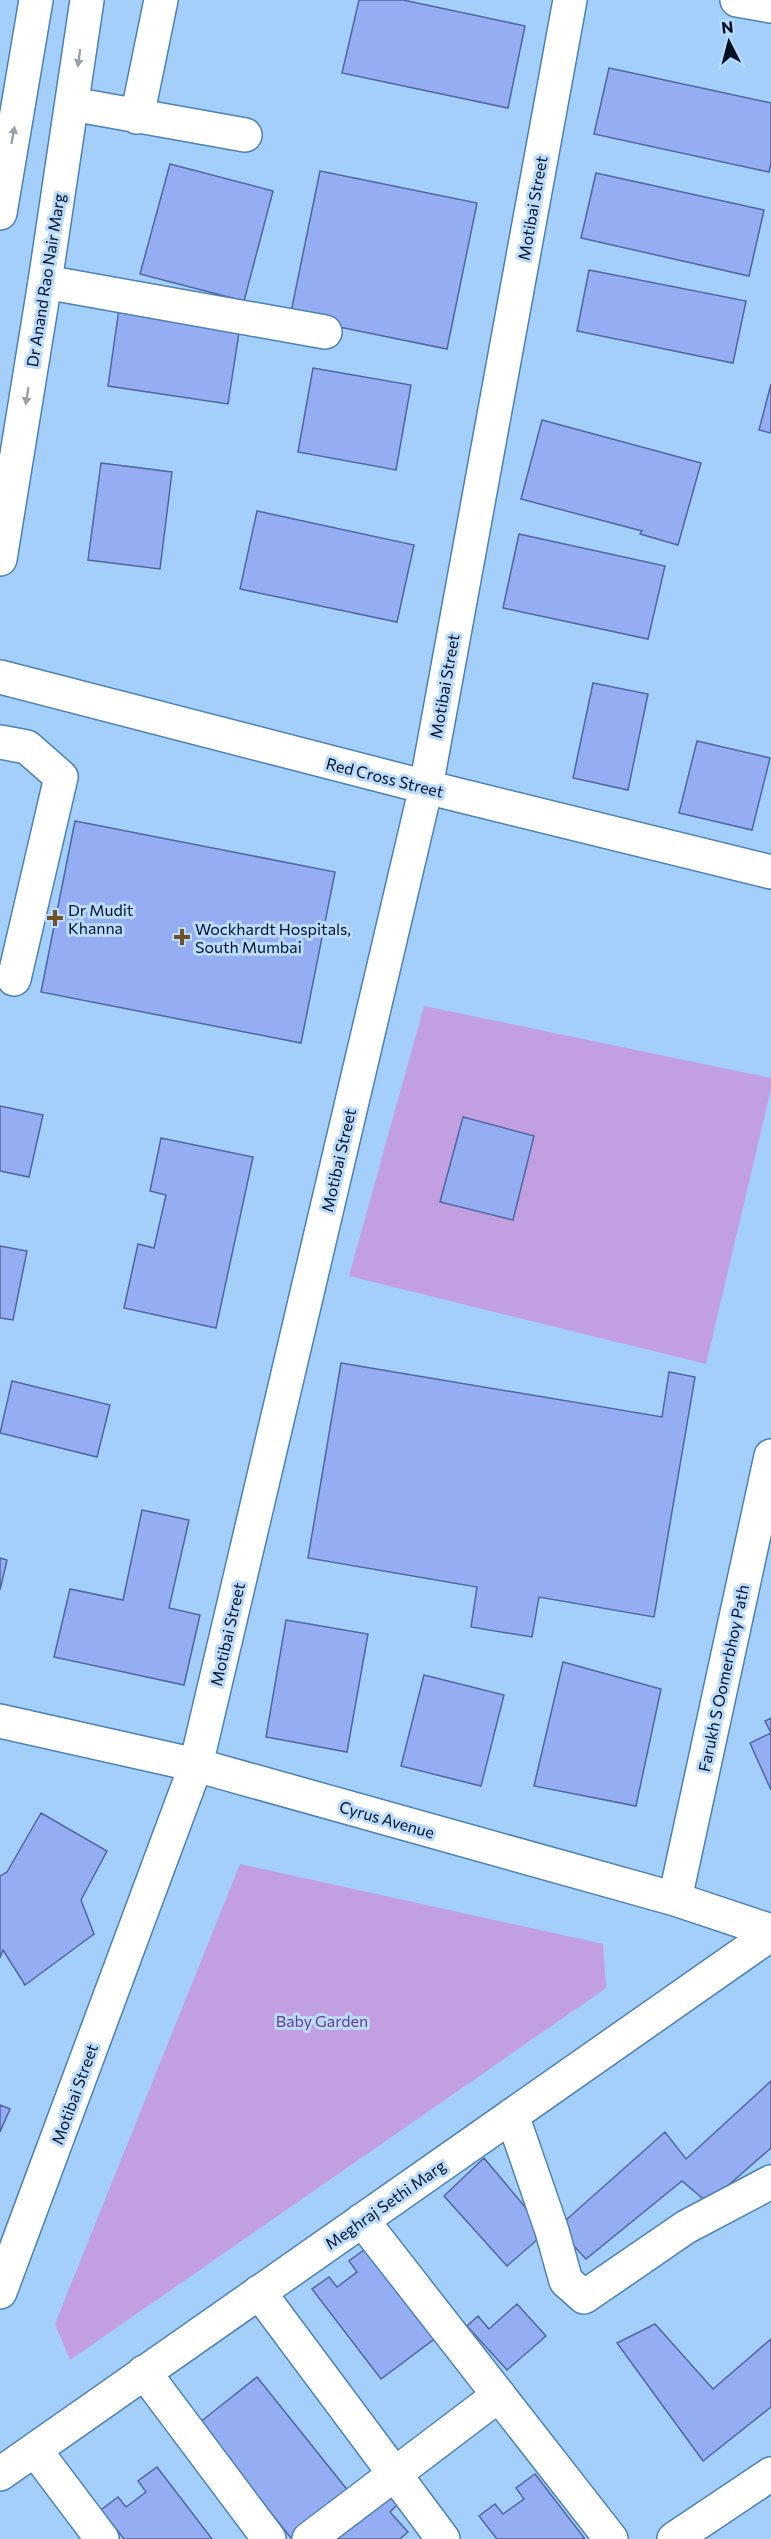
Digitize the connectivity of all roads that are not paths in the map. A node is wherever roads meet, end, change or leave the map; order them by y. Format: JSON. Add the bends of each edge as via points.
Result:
{"nodes":[{"id":1,"x":36,"y":0,"type":"edge"},
{"id":2,"x":87,"y":0,"type":"edge"},
{"id":3,"x":161,"y":0,"type":"edge"},
{"id":4,"x":570,"y":0,"type":"edge"},
{"id":5,"x":737,"y":0,"type":"edge"},
{"id":6,"x":771,"y":6,"type":"edge"},
{"id":7,"x":72,"y":104,"type":"junction"},
{"id":8,"x":137,"y":117,"type":"junction"},
{"id":9,"x":245,"y":135,"type":"dead end"},
{"id":10,"x":0,"y":213,"type":"edge"},
{"id":11,"x":45,"y":282,"type":"junction"},
{"id":12,"x":325,"y":332,"type":"dead end"},
{"id":13,"x":0,"y":559,"type":"edge"},
{"id":14,"x":0,"y":677,"type":"edge"},
{"id":15,"x":0,"y":742,"type":"edge"},
{"id":16,"x":426,"y":787,"type":"junction"},
{"id":17,"x":771,"y":872,"type":"edge"},
{"id":18,"x":14,"y":979,"type":"dead end"},
{"id":19,"x":771,"y":1456,"type":"edge"},
{"id":20,"x":0,"y":1721,"type":"edge"},
{"id":21,"x":196,"y":1765,"type":"junction"},
{"id":22,"x":675,"y":1899,"type":"junction"},
{"id":23,"x":771,"y":1933,"type":"edge"},
{"id":24,"x":512,"y":2115,"type":"junction"},
{"id":25,"x":771,"y":2182,"type":"edge"},
{"id":26,"x":362,"y":2220,"type":"junction"},
{"id":27,"x":0,"y":2292,"type":"edge"},
{"id":28,"x":259,"y":2292,"type":"junction"},
{"id":29,"x":144,"y":2372,"type":"junction"},
{"id":30,"x":499,"y":2395,"type":"junction"},
{"id":31,"x":35,"y":2450,"type":"junction"},
{"id":32,"x":0,"y":2474,"type":"edge"},
{"id":33,"x":394,"y":2474,"type":"junction"},
{"id":34,"x":771,"y":2474,"type":"edge"},
{"id":35,"x":102,"y":2539,"type":"edge"},
{"id":36,"x":269,"y":2539,"type":"edge"},
{"id":37,"x":309,"y":2539,"type":"edge"},
{"id":38,"x":443,"y":2539,"type":"edge"},
{"id":39,"x":611,"y":2539,"type":"edge"},
{"id":40,"x":674,"y":2539,"type":"edge"}],
"edges":[{"from":10,"to":1,"type":"street","one_way":true},
{"from":2,"to":7,"type":"street","name":"Dr Anand Rao Nair Marg","one_way":true},
{"from":3,"to":8,"type":"street"},
{"from":4,"to":16,"type":"street","name":"Motibai Street"},
{"from":5,"to":6,"type":"street"},
{"from":7,"to":8,"type":"street"},
{"from":7,"to":11,"type":"street","name":"Dr Anand Rao Nair Marg"},
{"from":8,"to":9,"type":"street"},
{"from":11,"to":12,"type":"street"},
{"from":11,"to":13,"type":"street","name":"Dr Anand Rao Nair Marg","one_way":true},
{"from":14,"to":16,"type":"street","name":"Red Cross Street"},
{"from":15,"to":18,"type":"street","via":[[27,747],[61,777]]},
{"from":16,"to":17,"type":"street","name":"Red Cross Street"},
{"from":16,"to":21,"type":"street","name":"Motibai Street"},
{"from":19,"to":22,"type":"street","name":"Farukh S Oomerbhoy Path"},
{"from":20,"to":21,"type":"street","name":"Cyrus Avenue"},
{"from":21,"to":22,"type":"street","name":"Cyrus Avenue"},
{"from":21,"to":27,"type":"street","name":"Motibai Street"},
{"from":22,"to":23,"type":"street","name":"Cyrus Avenue"},
{"from":23,"to":24,"type":"street","name":"Meghraj Sethi Marg"},
{"from":24,"to":25,"type":"street","via":[[566,2281],[584,2296],[686,2227]]},
{"from":24,"to":26,"type":"street","name":"Meghraj Sethi Marg"},
{"from":26,"to":28,"type":"street","name":"Meghraj Sethi Marg"},
{"from":26,"to":30,"type":"street"},
{"from":28,"to":29,"type":"street","name":"Meghraj Sethi Marg"},
{"from":28,"to":33,"type":"street"},
{"from":29,"to":31,"type":"street","name":"Meghraj Sethi Marg"},
{"from":29,"to":36,"type":"street"},
{"from":30,"to":33,"type":"street"},
{"from":30,"to":39,"type":"street"},
{"from":31,"to":32,"type":"street","name":"Meghraj Sethi Marg"},
{"from":31,"to":35,"type":"street"},
{"from":33,"to":37,"type":"street"},
{"from":33,"to":38,"type":"street"},
{"from":34,"to":40,"type":"street"}]}
